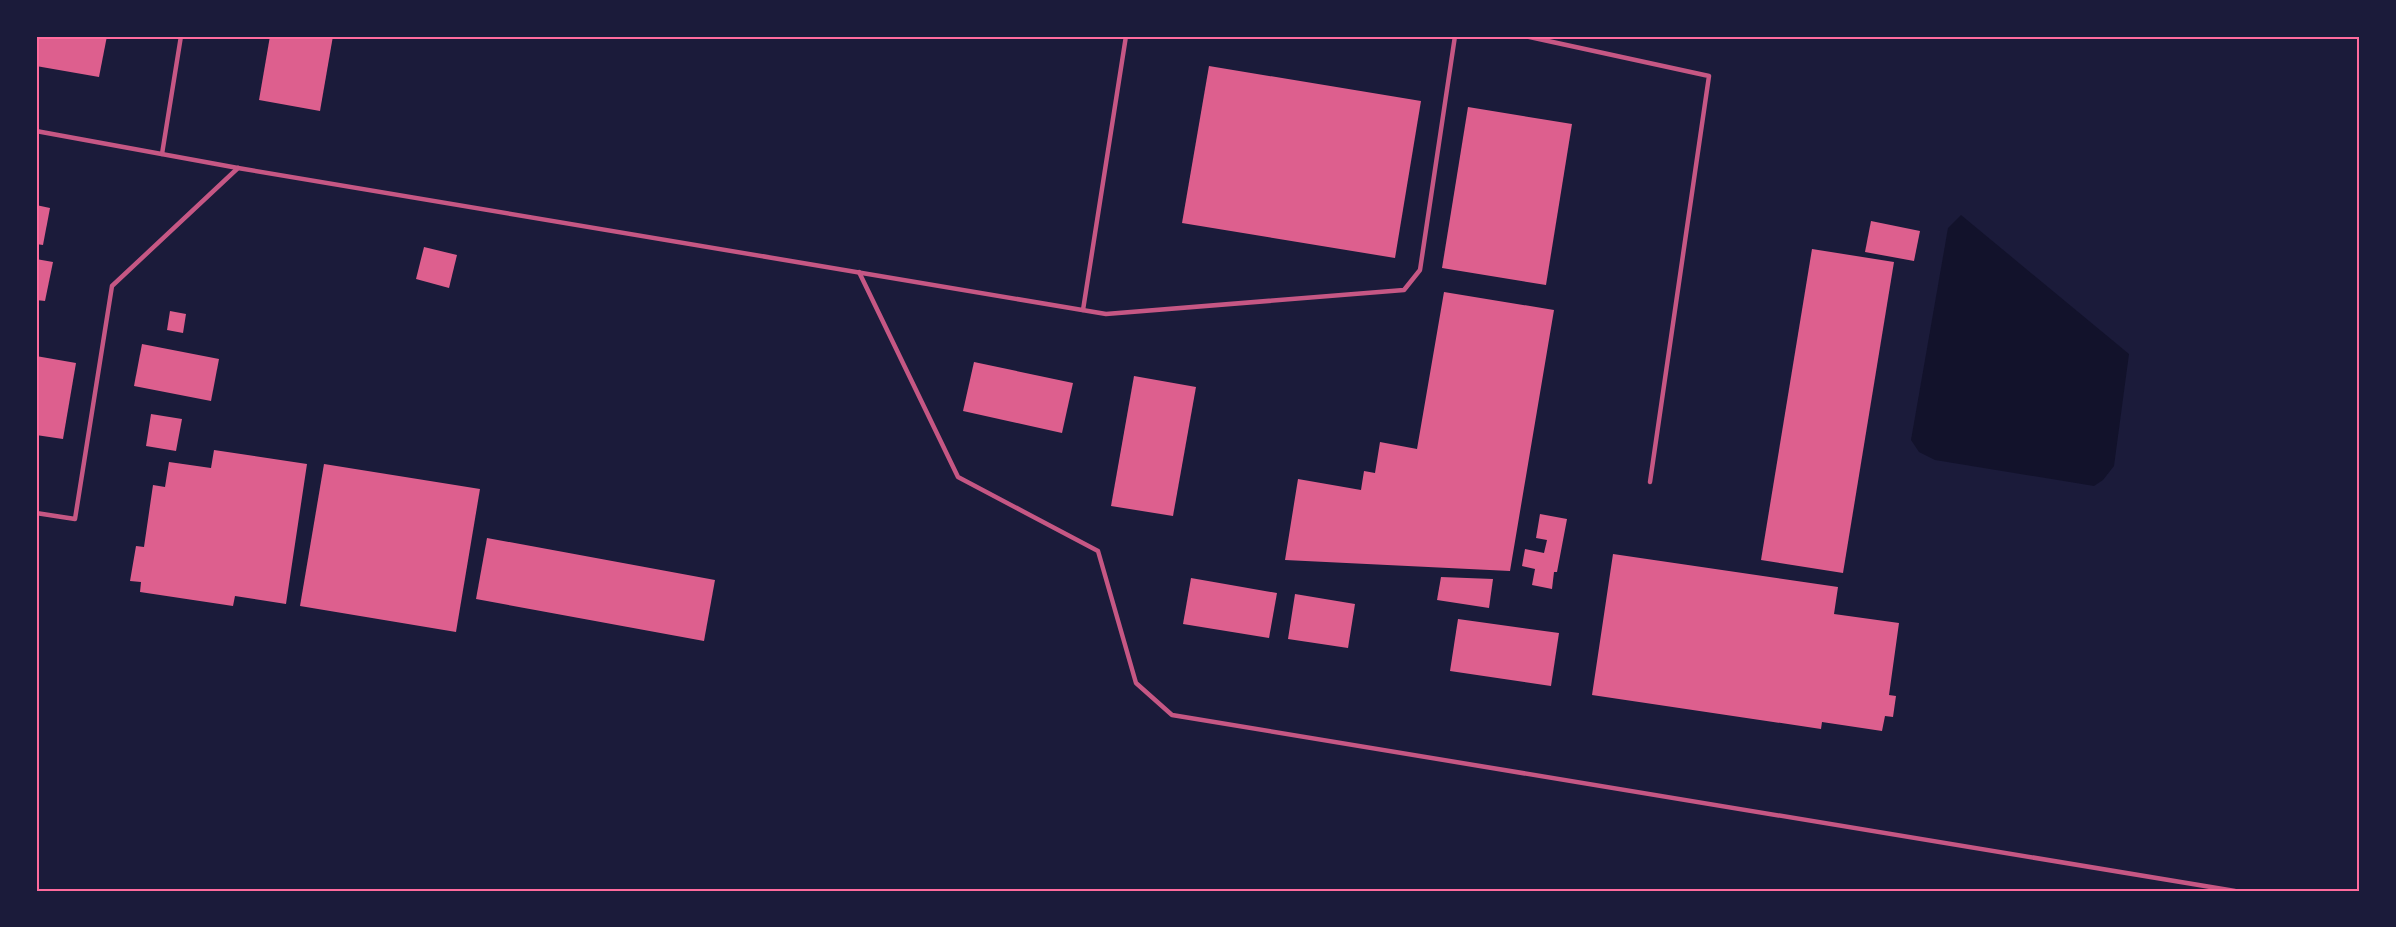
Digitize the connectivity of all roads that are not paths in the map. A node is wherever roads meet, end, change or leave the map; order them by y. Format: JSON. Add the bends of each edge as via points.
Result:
{"nodes":[{"id":1,"x":180,"y":36,"type":"edge"},
{"id":2,"x":1126,"y":36,"type":"edge"},
{"id":3,"x":1455,"y":36,"type":"edge"},
{"id":4,"x":1525,"y":36,"type":"edge"},
{"id":5,"x":36,"y":131,"type":"edge"},
{"id":6,"x":162,"y":154,"type":"junction"},
{"id":7,"x":238,"y":168,"type":"junction"},
{"id":8,"x":859,"y":272,"type":"junction"},
{"id":9,"x":1083,"y":310,"type":"junction"},
{"id":10,"x":1650,"y":482,"type":"dead end"},
{"id":11,"x":36,"y":513,"type":"edge"},
{"id":12,"x":2235,"y":891,"type":"edge"}],
"edges":[{"from":1,"to":6,"type":"lane"},
{"from":2,"to":9,"type":"lane"},
{"from":3,"to":9,"type":"lane","via":[[1420,270],[1404,290],[1106,314]]},
{"from":4,"to":10,"type":"lane","via":[[1709,76]]},
{"from":5,"to":6,"type":"lane"},
{"from":6,"to":7,"type":"lane"},
{"from":7,"to":8,"type":"lane"},
{"from":7,"to":11,"type":"lane","via":[[112,286],[75,519]]},
{"from":8,"to":9,"type":"lane"},
{"from":8,"to":12,"type":"lane","via":[[958,477],[1098,551],[1136,683],[1172,716]]}]}
